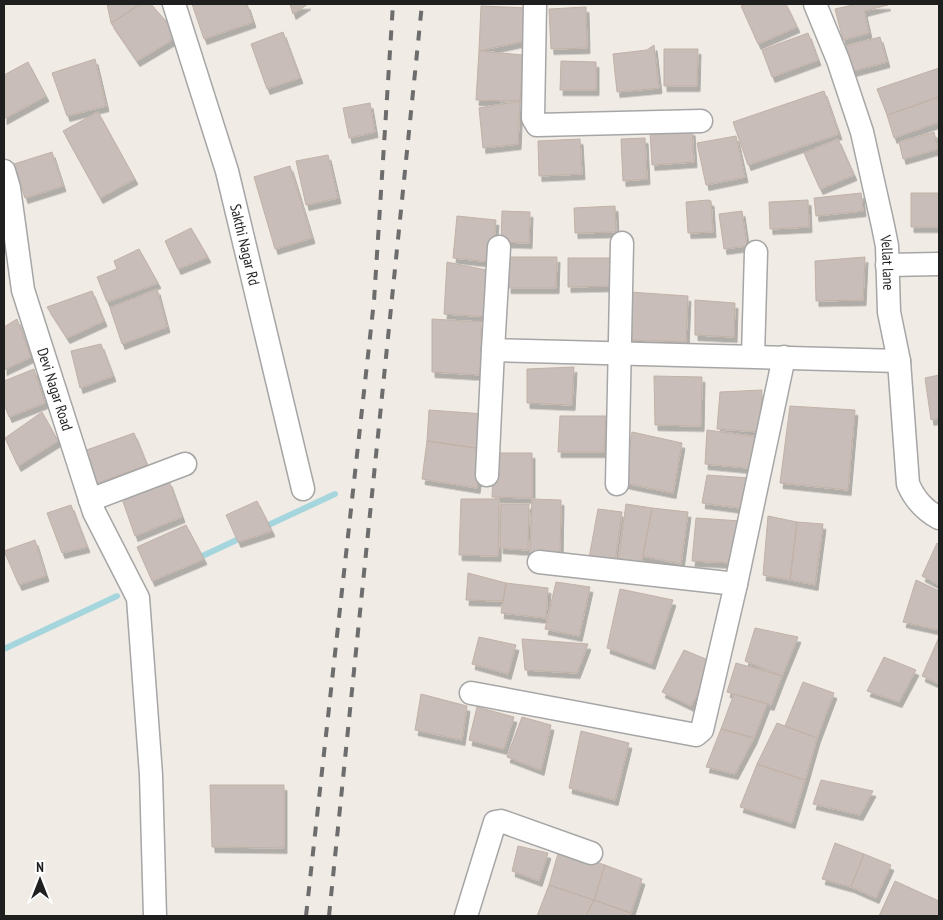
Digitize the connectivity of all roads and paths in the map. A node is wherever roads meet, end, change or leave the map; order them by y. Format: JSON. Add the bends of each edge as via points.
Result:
{"nodes":[{"id":1,"x":174,"y":4,"type":"edge"},
{"id":2,"x":535,"y":4,"type":"edge"},
{"id":3,"x":815,"y":4,"type":"edge"},
{"id":4,"x":701,"y":121,"type":"dead end"},
{"id":5,"x":4,"y":171,"type":"edge"},
{"id":6,"x":622,"y":243,"type":"dead end"},
{"id":7,"x":499,"y":247,"type":"dead end"},
{"id":8,"x":756,"y":252,"type":"dead end"},
{"id":9,"x":939,"y":264,"type":"edge"},
{"id":10,"x":887,"y":265,"type":"junction"},
{"id":11,"x":493,"y":350,"type":"junction"},
{"id":12,"x":619,"y":353,"type":"junction"},
{"id":13,"x":753,"y":356,"type":"junction"},
{"id":14,"x":784,"y":357,"type":"junction"},
{"id":15,"x":898,"y":361,"type":"junction"},
{"id":16,"x":185,"y":464,"type":"dead end"},
{"id":17,"x":486,"y":475,"type":"dead end"},
{"id":18,"x":617,"y":484,"type":"dead end"},
{"id":19,"x":303,"y":489,"type":"dead end"},
{"id":20,"x":90,"y":500,"type":"junction"},
{"id":21,"x":939,"y":518,"type":"edge"},
{"id":22,"x":539,"y":562,"type":"dead end"},
{"id":23,"x":736,"y":584,"type":"junction"},
{"id":24,"x":471,"y":693,"type":"dead end"},
{"id":25,"x":591,"y":853,"type":"dead end"},
{"id":26,"x":473,"y":915,"type":"edge"},
{"id":27,"x":155,"y":916,"type":"edge"}],
"edges":[{"from":1,"to":19,"type":"street","name":"Sakthi Nagar Rd","via":[[227,170]]},
{"from":2,"to":4,"type":"street","via":[[533,118],[537,125]]},
{"from":3,"to":10,"type":"street","name":"Vellat lane","via":[[862,132],[883,226]]},
{"from":5,"to":20,"type":"street","name":"Devi Nagar Road","via":[[23,290]]},
{"from":6,"to":12,"type":"street"},
{"from":7,"to":11,"type":"street"},
{"from":8,"to":13,"type":"street"},
{"from":9,"to":10,"type":"street"},
{"from":10,"to":15,"type":"street","name":"Vellat lane","via":[[889,312]]},
{"from":11,"to":12,"type":"street"},
{"from":11,"to":17,"type":"street"},
{"from":12,"to":13,"type":"street"},
{"from":12,"to":18,"type":"street"},
{"from":13,"to":14,"type":"street"},
{"from":14,"to":15,"type":"street"},
{"from":14,"to":23,"type":"street"},
{"from":15,"to":21,"type":"street","name":"Vellat lane","via":[[908,484],[913,497]]},
{"from":16,"to":20,"type":"street"},
{"from":20,"to":27,"type":"street","name":"Devi Nagar Road","via":[[138,598],[152,774]]},
{"from":22,"to":23,"type":"street"},
{"from":23,"to":24,"type":"street","via":[[702,730],[696,735]]},
{"from":25,"to":26,"type":"street","via":[[501,821],[496,822]]}]}
